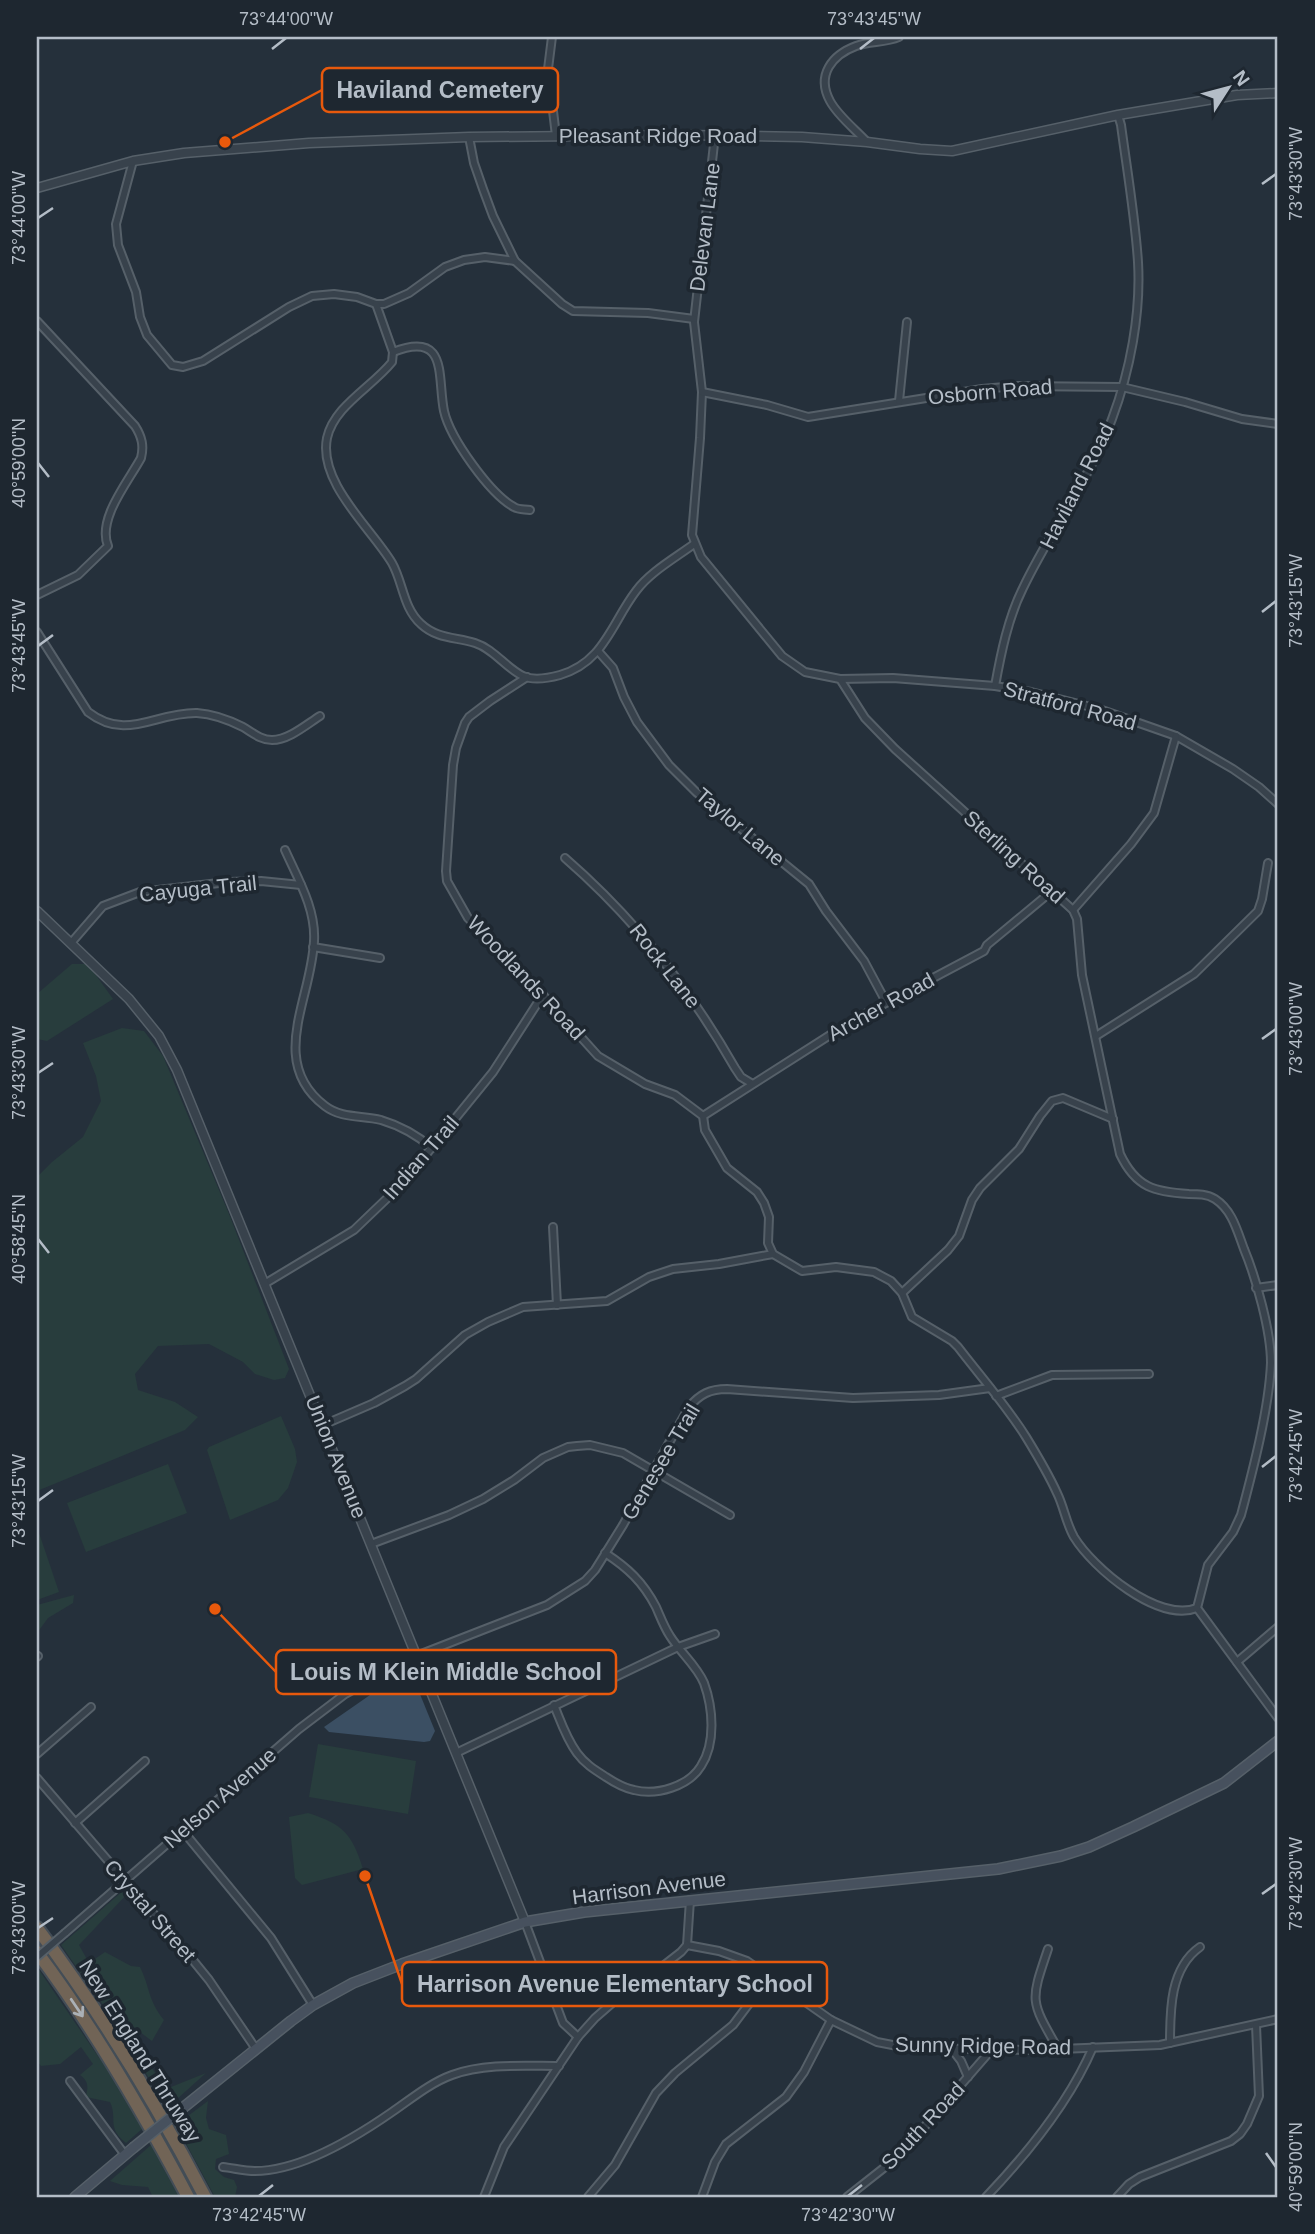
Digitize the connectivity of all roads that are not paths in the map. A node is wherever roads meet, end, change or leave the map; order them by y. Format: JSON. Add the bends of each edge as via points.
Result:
{"nodes":[{"id":1,"x":552,"y":37,"type":"edge"},
{"id":2,"x":899,"y":37,"type":"edge"},
{"id":3,"x":861,"y":40,"type":"edge"},
{"id":4,"x":1278,"y":93,"type":"edge"},
{"id":5,"x":1118,"y":115,"type":"junction"},
{"id":6,"x":715,"y":135,"type":"junction"},
{"id":7,"x":556,"y":136,"type":"junction"},
{"id":8,"x":469,"y":137,"type":"junction"},
{"id":9,"x":867,"y":142,"type":"junction"},
{"id":10,"x":134,"y":161,"type":"junction"},
{"id":11,"x":37,"y":188,"type":"edge"},
{"id":12,"x":515,"y":261,"type":"junction"},
{"id":13,"x":376,"y":304,"type":"junction"},
{"id":14,"x":694,"y":319,"type":"junction"},
{"id":15,"x":37,"y":321,"type":"edge"},
{"id":16,"x":908,"y":322,"type":"dead end"},
{"id":17,"x":393,"y":352,"type":"junction"},
{"id":18,"x":1122,"y":387,"type":"junction"},
{"id":19,"x":702,"y":392,"type":"junction"},
{"id":20,"x":899,"y":401,"type":"junction"},
{"id":21,"x":1278,"y":424,"type":"edge"},
{"id":22,"x":530,"y":510,"type":"dead end"},
{"id":23,"x":694,"y":544,"type":"junction"},
{"id":24,"x":37,"y":595,"type":"edge"},
{"id":25,"x":37,"y":632,"type":"edge"},
{"id":26,"x":598,"y":651,"type":"junction"},
{"id":27,"x":527,"y":677,"type":"junction"},
{"id":28,"x":840,"y":679,"type":"junction"},
{"id":29,"x":995,"y":686,"type":"junction"},
{"id":30,"x":320,"y":716,"type":"dead end"},
{"id":31,"x":1176,"y":736,"type":"junction"},
{"id":32,"x":1278,"y":804,"type":"edge"},
{"id":33,"x":285,"y":850,"type":"dead end"},
{"id":34,"x":565,"y":858,"type":"dead end"},
{"id":35,"x":1268,"y":863,"type":"dead end"},
{"id":36,"x":302,"y":885,"type":"junction"},
{"id":37,"x":1052,"y":891,"type":"junction"},
{"id":38,"x":1073,"y":910,"type":"junction"},
{"id":39,"x":37,"y":911,"type":"edge"},
{"id":40,"x":71,"y":943,"type":"junction"},
{"id":41,"x":313,"y":947,"type":"junction"},
{"id":42,"x":380,"y":958,"type":"dead end"},
{"id":43,"x":542,"y":996,"type":"junction"},
{"id":44,"x":886,"y":1002,"type":"junction"},
{"id":45,"x":1096,"y":1036,"type":"junction"},
{"id":46,"x":751,"y":1083,"type":"junction"},
{"id":47,"x":703,"y":1116,"type":"junction"},
{"id":48,"x":1113,"y":1119,"type":"junction"},
{"id":49,"x":432,"y":1148,"type":"junction"},
{"id":50,"x":553,"y":1227,"type":"dead end"},
{"id":51,"x":773,"y":1254,"type":"junction"},
{"id":52,"x":266,"y":1283,"type":"junction"},
{"id":53,"x":1278,"y":1285,"type":"edge"},
{"id":54,"x":1256,"y":1288,"type":"junction"},
{"id":55,"x":902,"y":1293,"type":"junction"},
{"id":56,"x":556,"y":1305,"type":"junction"},
{"id":57,"x":1149,"y":1374,"type":"dead end"},
{"id":58,"x":990,"y":1388,"type":"junction"},
{"id":59,"x":996,"y":1395,"type":"junction"},
{"id":60,"x":323,"y":1425,"type":"junction"},
{"id":61,"x":653,"y":1471,"type":"junction"},
{"id":62,"x":730,"y":1516,"type":"dead end"},
{"id":63,"x":371,"y":1545,"type":"junction"},
{"id":64,"x":605,"y":1553,"type":"junction"},
{"id":65,"x":1196,"y":1608,"type":"junction"},
{"id":66,"x":1278,"y":1627,"type":"edge"},
{"id":67,"x":715,"y":1634,"type":"dead end"},
{"id":68,"x":678,"y":1647,"type":"junction"},
{"id":69,"x":416,"y":1656,"type":"junction"},
{"id":70,"x":1237,"y":1662,"type":"junction"},
{"id":71,"x":554,"y":1705,"type":"junction"},
{"id":72,"x":91,"y":1707,"type":"dead end"},
{"id":73,"x":1278,"y":1718,"type":"edge"},
{"id":74,"x":1278,"y":1741,"type":"edge"},
{"id":75,"x":456,"y":1753,"type":"junction"},
{"id":76,"x":37,"y":1754,"type":"edge"},
{"id":77,"x":145,"y":1761,"type":"dead end"},
{"id":78,"x":37,"y":1778,"type":"edge"},
{"id":79,"x":75,"y":1823,"type":"junction"},
{"id":80,"x":183,"y":1831,"type":"junction"},
{"id":81,"x":125,"y":1882,"type":"junction"},
{"id":82,"x":690,"y":1900,"type":"junction"},
{"id":83,"x":525,"y":1922,"type":"junction"},
{"id":84,"x":37,"y":1928,"type":"edge"},
{"id":85,"x":687,"y":1945,"type":"junction"},
{"id":86,"x":1200,"y":1947,"type":"dead end"},
{"id":87,"x":1048,"y":1949,"type":"dead end"},
{"id":88,"x":37,"y":1955,"type":"edge"},
{"id":89,"x":769,"y":1977,"type":"junction"},
{"id":90,"x":313,"y":2005,"type":"junction"},
{"id":91,"x":831,"y":2020,"type":"junction"},
{"id":92,"x":1278,"y":2020,"type":"edge"},
{"id":93,"x":1255,"y":2025,"type":"junction"},
{"id":94,"x":578,"y":2037,"type":"junction"},
{"id":95,"x":1170,"y":2043,"type":"junction"},
{"id":96,"x":951,"y":2048,"type":"junction"},
{"id":97,"x":1093,"y":2048,"type":"junction"},
{"id":98,"x":256,"y":2049,"type":"junction"},
{"id":99,"x":992,"y":2049,"type":"junction"},
{"id":100,"x":1058,"y":2049,"type":"junction"},
{"id":101,"x":559,"y":2066,"type":"junction"},
{"id":102,"x":968,"y":2077,"type":"junction"},
{"id":103,"x":70,"y":2081,"type":"dead end"},
{"id":104,"x":129,"y":2152,"type":"junction"},
{"id":105,"x":223,"y":2167,"type":"dead end"},
{"id":106,"x":75,"y":2197,"type":"edge"},
{"id":107,"x":188,"y":2197,"type":"edge"},
{"id":108,"x":205,"y":2197,"type":"edge"},
{"id":109,"x":484,"y":2197,"type":"edge"},
{"id":110,"x":588,"y":2197,"type":"edge"},
{"id":111,"x":702,"y":2197,"type":"edge"},
{"id":112,"x":847,"y":2197,"type":"edge"},
{"id":113,"x":986,"y":2197,"type":"edge"},
{"id":114,"x":1117,"y":2197,"type":"edge"}],
"edges":[{"from":1,"to":7,"type":"street","via":[[548,69]]},
{"from":2,"to":3,"type":"street"},
{"from":3,"to":9,"type":"street","via":[[832,60],[824,80],[831,103]]},
{"from":4,"to":5,"type":"street","name":"Pleasant Ridge Road","via":[[1237,95]]},
{"from":5,"to":9,"type":"street","name":"Pleasant Ridge Road","via":[[952,150]]},
{"from":5,"to":18,"type":"street","name":"Haviland Road","via":[[1138,264],[1136,312]]},
{"from":6,"to":7,"type":"street","name":"Pleasant Ridge Road"},
{"from":6,"to":9,"type":"street","name":"Pleasant Ridge Road"},
{"from":6,"to":14,"type":"street","name":"Delevan Lane"},
{"from":7,"to":8,"type":"street","name":"Pleasant Ridge Road"},
{"from":8,"to":10,"type":"street","name":"Pleasant Ridge Road","via":[[301,143]]},
{"from":8,"to":12,"type":"street","via":[[493,216]]},
{"from":10,"to":11,"type":"street","name":"Pleasant Ridge Road"},
{"from":10,"to":13,"type":"street","via":[[116,224],[118,244],[147,335],[172,365],[203,361],[312,296],[334,294]]},
{"from":12,"to":13,"type":"street","via":[[464,260],[445,267],[409,293]]},
{"from":12,"to":14,"type":"street","via":[[573,311]]},
{"from":13,"to":17,"type":"street"},
{"from":14,"to":19,"type":"street"},
{"from":15,"to":24,"type":"street","via":[[135,426],[143,450],[110,515],[105,536],[108,546],[78,575]]},
{"from":16,"to":20,"type":"street"},
{"from":17,"to":22,"type":"street","via":[[420,345],[430,351],[439,366],[444,412],[457,442],[512,506]]},
{"from":17,"to":27,"type":"street","via":[[386,369],[343,410],[329,433],[327,457],[334,480],[391,561],[408,607],[420,624],[442,637],[475,643]]},
{"from":18,"to":20,"type":"street","name":"Osborn Road","via":[[1016,386]]},
{"from":18,"to":21,"type":"street","name":"Osborn Road"},
{"from":18,"to":29,"type":"street","name":"Haviland Road","via":[[1093,462],[1022,590]]},
{"from":19,"to":20,"type":"street","name":"Osborn Road","via":[[808,417]]},
{"from":19,"to":23,"type":"street"},
{"from":23,"to":26,"type":"street","via":[[637,589]]},
{"from":23,"to":28,"type":"street","via":[[782,656],[804,672]]},
{"from":25,"to":30,"type":"street","via":[[88,712],[121,727],[184,714],[209,715],[262,739],[275,740]]},
{"from":26,"to":27,"type":"street","via":[[584,665],[560,675]]},
{"from":26,"to":44,"type":"street","name":"Taylor Lane","via":[[613,668],[634,716],[669,765],[809,884],[864,961]]},
{"from":27,"to":43,"type":"street","name":"Woodlands Road","via":[[465,723],[453,765],[446,871],[468,918]]},
{"from":28,"to":29,"type":"street","name":"Stratford Road"},
{"from":28,"to":37,"type":"street","name":"Sterling Road","via":[[864,718]]},
{"from":29,"to":31,"type":"street","name":"Stratford Road","via":[[1099,709]]},
{"from":31,"to":32,"type":"street","name":"Stratford Road","via":[[1259,786]]},
{"from":31,"to":38,"type":"street","via":[[1154,813]]},
{"from":33,"to":36,"type":"street"},
{"from":34,"to":46,"type":"street","name":"Rock Lane","via":[[647,940],[690,996],[741,1077]]},
{"from":35,"to":45,"type":"street","via":[[1258,911],[1194,974]]},
{"from":36,"to":40,"type":"street","name":"Cayuga Trail","via":[[228,882],[140,892],[103,906]]},
{"from":36,"to":41,"type":"street"},
{"from":37,"to":38,"type":"street","name":"Sterling Road"},
{"from":37,"to":44,"type":"street","name":"Archer Road","via":[[984,951]]},
{"from":38,"to":45,"type":"street","name":"Sterling Road"},
{"from":39,"to":40,"type":"street","name":"Union Avenue"},
{"from":40,"to":52,"type":"street","name":"Union Avenue","via":[[129,999],[159,1036]]},
{"from":41,"to":42,"type":"street"},
{"from":41,"to":49,"type":"street","via":[[294,1042],[304,1082],[335,1112],[402,1128]]},
{"from":43,"to":47,"type":"street","name":"Woodlands Road","via":[[598,1056],[636,1080],[676,1095]]},
{"from":43,"to":49,"type":"street","name":"Indian Trail","via":[[493,1072]]},
{"from":44,"to":46,"type":"street","name":"Archer Road"},
{"from":45,"to":48,"type":"street","name":"Sterling Road"},
{"from":46,"to":47,"type":"street","name":"Archer Road"},
{"from":47,"to":51,"type":"street","via":[[705,1130],[727,1168],[764,1203]]},
{"from":48,"to":54,"type":"street","name":"Sterling Road","via":[[1120,1154],[1142,1182],[1160,1192],[1208,1196],[1224,1207],[1234,1222]]},
{"from":48,"to":55,"type":"street","via":[[1063,1098],[1052,1101],[1019,1149],[980,1188],[959,1236]]},
{"from":49,"to":52,"type":"street","name":"Indian Trail","via":[[354,1230]]},
{"from":50,"to":56,"type":"street"},
{"from":51,"to":55,"type":"street","via":[[802,1271],[836,1267],[874,1272]]},
{"from":51,"to":56,"type":"street","via":[[673,1269],[607,1301]]},
{"from":52,"to":60,"type":"street","name":"Union Avenue"},
{"from":53,"to":54,"type":"street"},
{"from":54,"to":65,"type":"street","name":"Sterling Road","via":[[1271,1361],[1267,1400],[1241,1515],[1208,1565]]},
{"from":55,"to":58,"type":"street","via":[[912,1317],[952,1341]]},
{"from":56,"to":60,"type":"street","via":[[523,1307],[488,1322],[465,1335],[405,1386]]},
{"from":57,"to":59,"type":"street","via":[[1052,1376]]},
{"from":58,"to":59,"type":"street"},
{"from":58,"to":61,"type":"street","name":"Genesee Trail","via":[[853,1398],[714,1389],[690,1407]]},
{"from":59,"to":65,"type":"street","via":[[1039,1459],[1075,1538],[1096,1564],[1153,1603],[1178,1611]]},
{"from":60,"to":63,"type":"street","name":"Union Avenue"},
{"from":61,"to":62,"type":"street"},
{"from":61,"to":63,"type":"street","via":[[612,1449],[568,1447],[543,1458],[483,1499]]},
{"from":61,"to":64,"type":"street","name":"Genesee Trail"},
{"from":63,"to":69,"type":"street","name":"Union Avenue"},
{"from":64,"to":68,"type":"street","via":[[643,1584]]},
{"from":64,"to":69,"type":"street","name":"Genesee Trail","via":[[585,1581],[547,1605]]},
{"from":65,"to":70,"type":"street"},
{"from":66,"to":70,"type":"street"},
{"from":67,"to":68,"type":"street"},
{"from":68,"to":71,"type":"street"},
{"from":68,"to":71,"type":"street","via":[[704,1684],[712,1714],[703,1765],[682,1783],[652,1792],[620,1786],[578,1754],[564,1735]]},
{"from":69,"to":75,"type":"street","name":"Union Avenue"},
{"from":69,"to":80,"type":"street","name":"Nelson Avenue","via":[[345,1694]]},
{"from":70,"to":73,"type":"street"},
{"from":71,"to":75,"type":"street"},
{"from":72,"to":76,"type":"street"},
{"from":74,"to":82,"type":"main road","name":"Harrison Avenue","via":[[1224,1783],[1194,1799],[1060,1856],[998,1869]]},
{"from":75,"to":83,"type":"street","name":"Union Avenue"},
{"from":77,"to":79,"type":"street"},
{"from":78,"to":79,"type":"street","name":"Crystal Street"},
{"from":79,"to":81,"type":"street","name":"Crystal Street"},
{"from":80,"to":81,"type":"street","name":"Nelson Avenue"},
{"from":80,"to":90,"type":"street","via":[[271,1938]]},
{"from":81,"to":88,"type":"street","name":"Nelson Avenue","bridge":true},
{"from":81,"to":98,"type":"street","name":"Crystal Street","via":[[209,1980]]},
{"from":82,"to":83,"type":"main road","name":"Harrison Avenue"},
{"from":82,"to":85,"type":"street"},
{"from":83,"to":90,"type":"main road","name":"Harrison Avenue","via":[[353,1983]]},
{"from":83,"to":94,"type":"street","name":"Union Avenue","via":[[562,2023]]},
{"from":84,"to":108,"type":"highway","name":"New England Thruway","via":[[137,2074]]},
{"from":85,"to":89,"type":"street","name":"Sunny Ridge Road","via":[[747,1961]]},
{"from":85,"to":94,"type":"street","via":[[626,1991]]},
{"from":86,"to":95,"type":"street","via":[[1185,1962],[1177,1980]]},
{"from":87,"to":100,"type":"street","via":[[1034,1997]]},
{"from":88,"to":107,"type":"highway","name":"New England Thruway","one_way":true,"via":[[113,2063]]},
{"from":89,"to":91,"type":"street","name":"Sunny Ridge Road"},
{"from":89,"to":110,"type":"street","via":[[733,2025],[656,2093],[615,2165]]},
{"from":90,"to":98,"type":"main road","name":"Harrison Avenue"},
{"from":91,"to":96,"type":"street","name":"Sunny Ridge Road","via":[[877,2042]]},
{"from":91,"to":111,"type":"street","via":[[786,2097],[726,2144]]},
{"from":92,"to":93,"type":"street","name":"Sunny Ridge Road"},
{"from":93,"to":95,"type":"street","name":"Sunny Ridge Road"},
{"from":93,"to":114,"type":"street","via":[[1259,2096],[1240,2134],[1140,2177]]},
{"from":94,"to":101,"type":"street"},
{"from":95,"to":97,"type":"street","name":"Sunny Ridge Road"},
{"from":96,"to":99,"type":"street","name":"Sunny Ridge Road"},
{"from":96,"to":102,"type":"street"},
{"from":97,"to":100,"type":"street","name":"Sunny Ridge Road"},
{"from":97,"to":113,"type":"street","via":[[1056,2113]]},
{"from":98,"to":104,"type":"main road","name":"Harrison Avenue","bridge":true},
{"from":99,"to":100,"type":"street","name":"Sunny Ridge Road"},
{"from":99,"to":102,"type":"street","name":"South Road"},
{"from":101,"to":105,"type":"street","via":[[452,2075],[313,2158],[256,2171]]},
{"from":101,"to":109,"type":"street","via":[[504,2147]]},
{"from":102,"to":112,"type":"street","name":"South Road","via":[[899,2156]]},
{"from":103,"to":104,"type":"street"},
{"from":104,"to":106,"type":"main road","name":"Harrison Avenue"}]}
